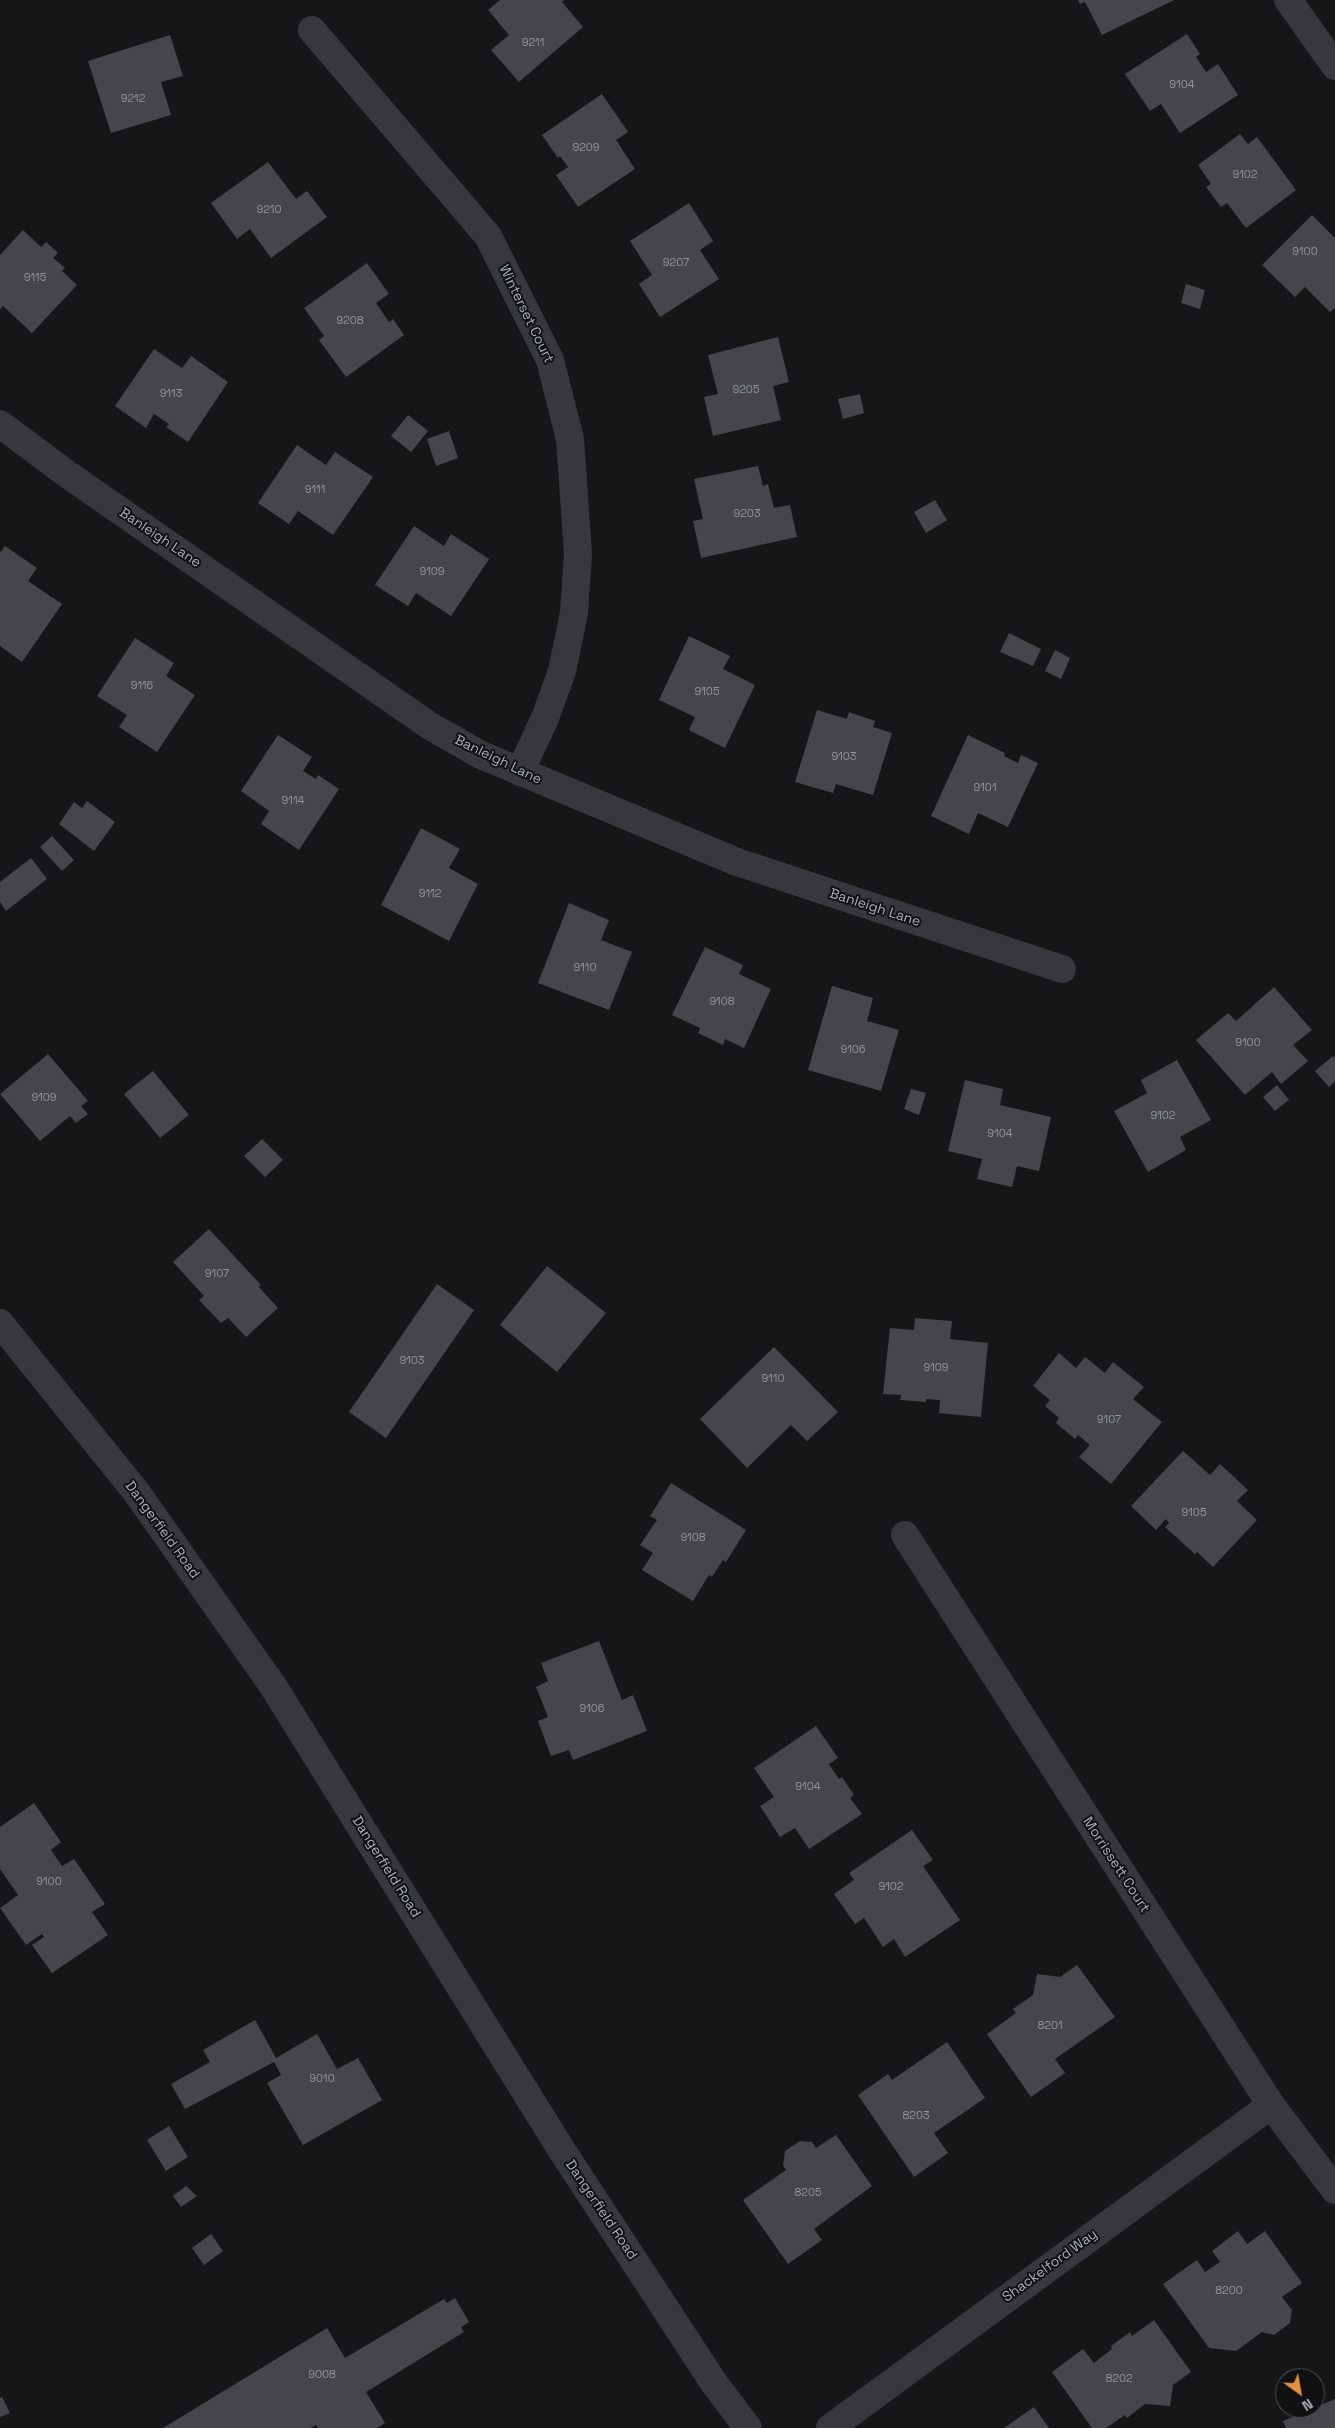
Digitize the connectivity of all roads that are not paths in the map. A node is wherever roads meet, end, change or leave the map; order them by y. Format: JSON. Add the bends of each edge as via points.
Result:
{"nodes":[{"id":1,"x":1288,"y":0,"type":"edge"},
{"id":2,"x":312,"y":30,"type":"dead end"},
{"id":3,"x":1335,"y":66,"type":"edge"},
{"id":4,"x":0,"y":424,"type":"edge"},
{"id":5,"x":520,"y":772,"type":"junction"},
{"id":6,"x":1062,"y":969,"type":"dead end"},
{"id":7,"x":0,"y":1324,"type":"edge"},
{"id":8,"x":904,"y":1535,"type":"dead end"},
{"id":9,"x":1271,"y":2104,"type":"junction"},
{"id":10,"x":1335,"y":2190,"type":"edge"},
{"id":11,"x":748,"y":2428,"type":"edge"},
{"id":12,"x":830,"y":2428,"type":"edge"}],
"edges":[{"from":1,"to":3,"type":"street"},
{"from":2,"to":5,"type":"street","name":"Winterset Court","via":[[488,236],[550,360],[570,439],[578,554],[574,613],[562,671]]},
{"from":4,"to":5,"type":"street","name":"Banleigh Lane","via":[[430,726],[481,755]]},
{"from":5,"to":6,"type":"street","name":"Banleigh Lane","via":[[737,862]]},
{"from":7,"to":11,"type":"street","name":"Dangerfield Road","via":[[137,1492],[273,1686],[560,2149],[714,2383]]},
{"from":8,"to":9,"type":"street","name":"Morrissett Court"},
{"from":9,"to":10,"type":"street","name":"Morrissett Court"},
{"from":9,"to":12,"type":"street","name":"Shackelford Way"}]}
